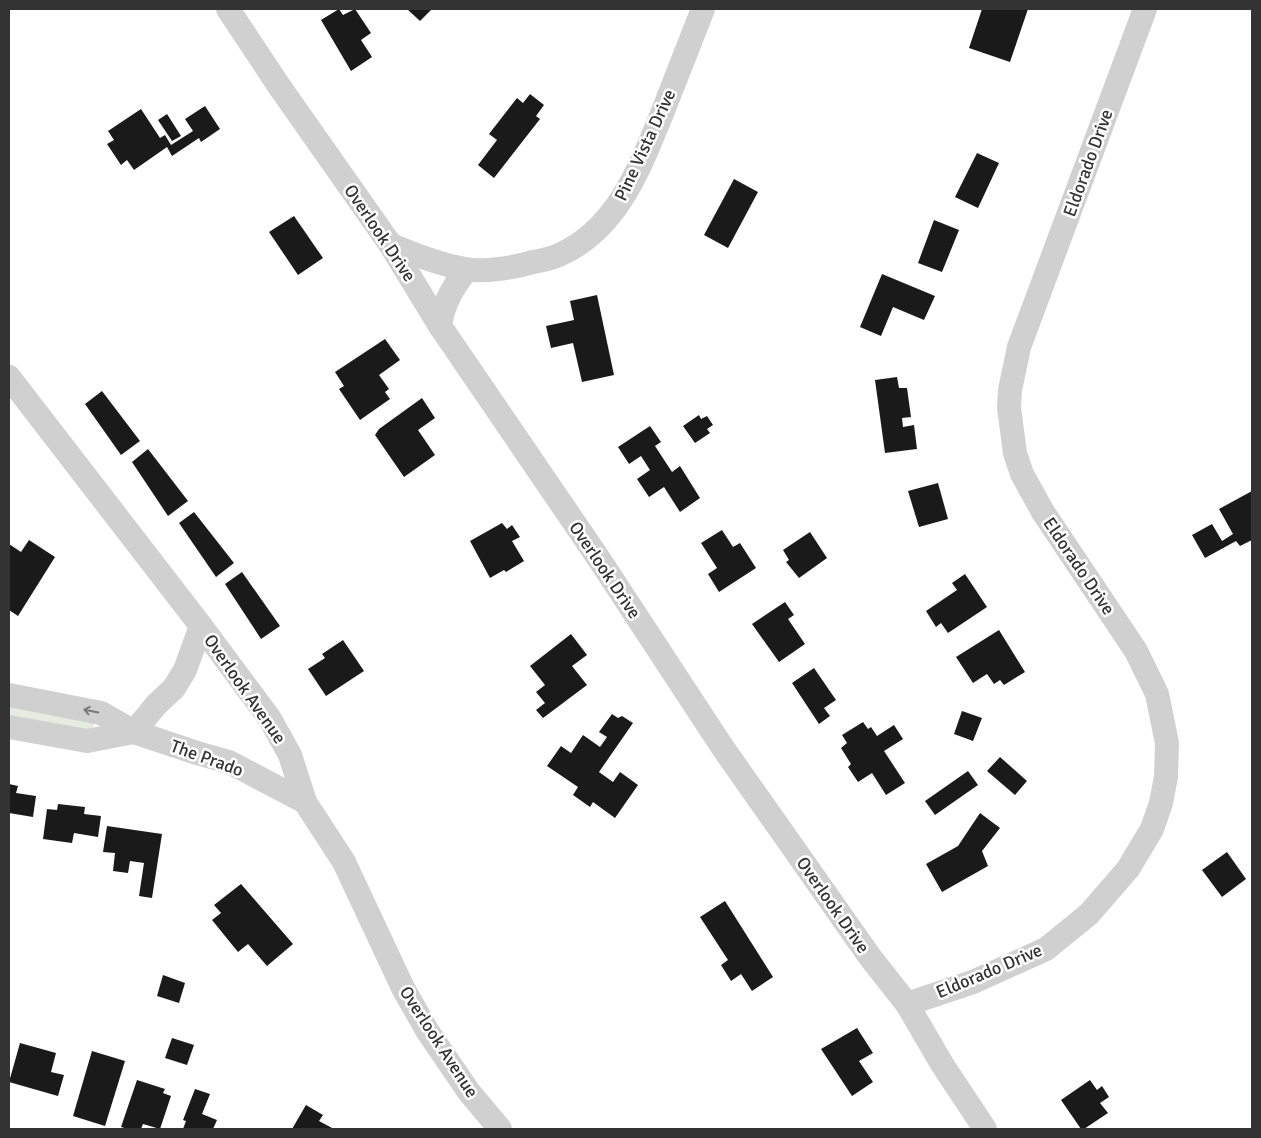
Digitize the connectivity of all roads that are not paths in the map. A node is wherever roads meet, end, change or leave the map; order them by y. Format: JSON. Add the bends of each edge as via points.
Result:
{"nodes":[{"id":1,"x":228,"y":9,"type":"edge"},
{"id":2,"x":703,"y":9,"type":"edge"},
{"id":3,"x":1145,"y":9,"type":"edge"},
{"id":4,"x":390,"y":244,"type":"junction"},
{"id":5,"x":467,"y":270,"type":"junction"},
{"id":6,"x":440,"y":326,"type":"junction"},
{"id":7,"x":9,"y":377,"type":"edge"},
{"id":8,"x":201,"y":626,"type":"junction"},
{"id":9,"x":9,"y":695,"type":"edge"},
{"id":10,"x":9,"y":727,"type":"edge"},
{"id":11,"x":134,"y":732,"type":"junction"},
{"id":12,"x":305,"y":802,"type":"junction"},
{"id":13,"x":907,"y":1004,"type":"junction"},
{"id":14,"x":500,"y":1129,"type":"edge"},
{"id":15,"x":985,"y":1129,"type":"edge"}],
"edges":[{"from":1,"to":4,"type":"street","name":"Overlook Drive"},
{"from":2,"to":5,"type":"street","name":"Pine Vista Drive","via":[[650,144],[632,184],[616,209],[594,232],[557,256],[515,267]]},
{"from":3,"to":13,"type":"street","name":"Eldorado Drive","via":[[1019,347],[1009,408],[1015,453],[1022,474],[1043,512],[1136,651],[1157,694],[1167,743],[1161,803],[1152,828],[1128,869],[1089,914],[1046,949],[973,982]]},
{"from":4,"to":5,"type":"street","name":"Pine Vista Drive"},
{"from":4,"to":6,"type":"street","name":"Overlook Drive"},
{"from":5,"to":6,"type":"street","via":[[447,298]]},
{"from":6,"to":13,"type":"street","name":"Overlook Drive","via":[[723,748],[870,957]]},
{"from":7,"to":8,"type":"street","name":"Overlook Avenue"},
{"from":8,"to":11,"type":"street","via":[[185,670],[174,688]]},
{"from":8,"to":12,"type":"street","name":"Overlook Avenue","via":[[274,726],[290,755]]},
{"from":11,"to":9,"type":"street","name":"The Prado","one_way":true,"via":[[101,713]]},
{"from":10,"to":11,"type":"street","name":"The Prado","via":[[87,741]]},
{"from":11,"to":12,"type":"street","name":"The Prado","via":[[229,762]]},
{"from":12,"to":14,"type":"street","name":"Overlook Avenue","via":[[344,862],[403,988],[428,1032],[469,1092]]},
{"from":13,"to":15,"type":"street","name":"Overlook Drive"}]}
